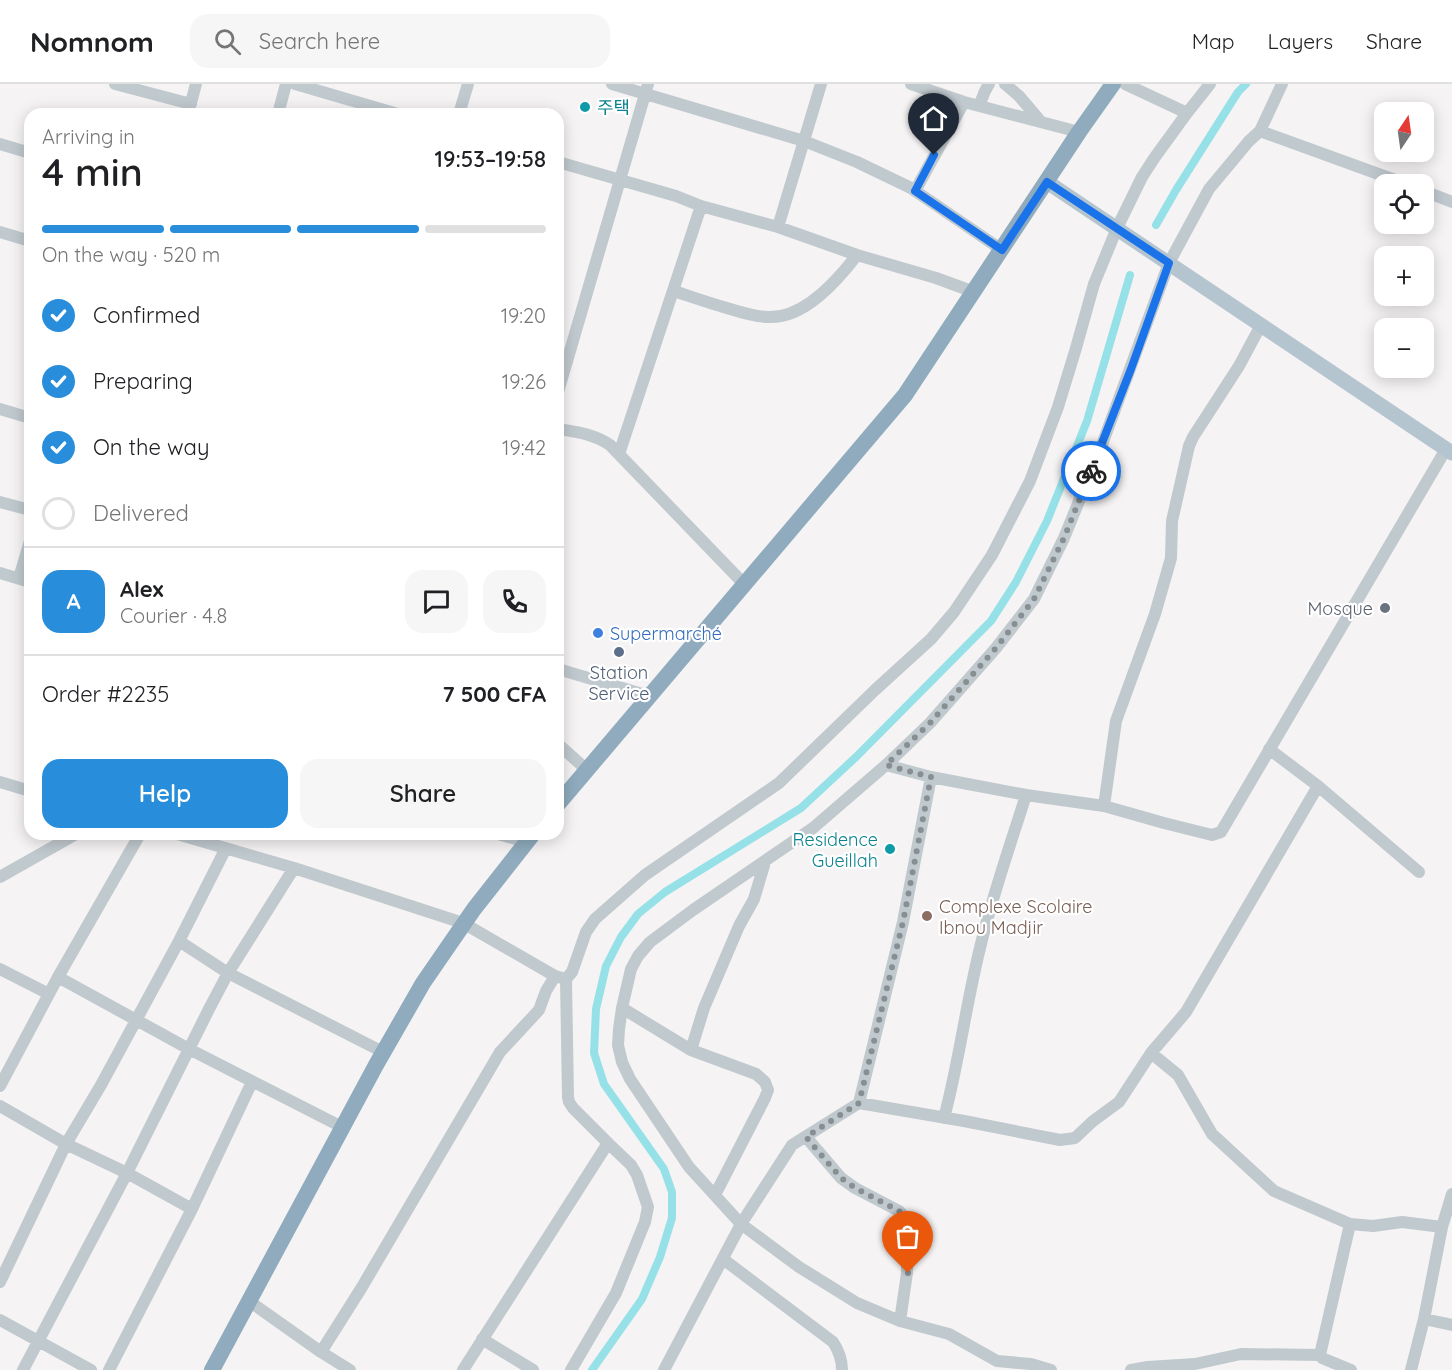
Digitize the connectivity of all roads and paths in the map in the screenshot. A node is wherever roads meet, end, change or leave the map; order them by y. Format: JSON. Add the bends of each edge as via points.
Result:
{"nodes":[{"id":1,"x":115,"y":84,"type":"edge"},
{"id":2,"x":196,"y":84,"type":"edge"},
{"id":3,"x":286,"y":84,"type":"edge"},
{"id":4,"x":295,"y":84,"type":"edge"},
{"id":5,"x":468,"y":84,"type":"edge"},
{"id":6,"x":612,"y":84,"type":"edge"},
{"id":7,"x":821,"y":84,"type":"edge"},
{"id":8,"x":910,"y":84,"type":"edge"},
{"id":9,"x":988,"y":84,"type":"edge"},
{"id":10,"x":1005,"y":84,"type":"edge"},
{"id":11,"x":1113,"y":84,"type":"edge"},
{"id":12,"x":1125,"y":84,"type":"edge"},
{"id":13,"x":1210,"y":84,"type":"edge"},
{"id":14,"x":1282,"y":84,"type":"edge"},
{"id":15,"x":646,"y":89,"type":"edge"},
{"id":16,"x":964,"y":102,"type":"junction"},
{"id":17,"x":979,"y":106,"type":"junction"},
{"id":18,"x":186,"y":108,"type":"edge"},
{"id":19,"x":189,"y":108,"type":"edge"},
{"id":20,"x":280,"y":108,"type":"edge"},
{"id":21,"x":377,"y":108,"type":"edge"},
{"id":22,"x":461,"y":108,"type":"edge"},
{"id":23,"x":1187,"y":113,"type":"junction"},
{"id":24,"x":1041,"y":122,"type":"junction"},
{"id":25,"x":1260,"y":131,"type":"junction"},
{"id":26,"x":1079,"y":132,"type":"junction"},
{"id":27,"x":804,"y":141,"type":"junction"},
{"id":28,"x":0,"y":144,"type":"edge"},
{"id":29,"x":24,"y":151,"type":"edge"},
{"id":30,"x":564,"y":164,"type":"edge"},
{"id":31,"x":1378,"y":174,"type":"edge"},
{"id":32,"x":619,"y":180,"type":"junction"},
{"id":33,"x":1047,"y":182,"type":"junction"},
{"id":34,"x":915,"y":191,"type":"junction"},
{"id":35,"x":1434,"y":195,"type":"edge"},
{"id":36,"x":1452,"y":202,"type":"edge"},
{"id":37,"x":701,"y":206,"type":"junction"},
{"id":38,"x":778,"y":227,"type":"junction"},
{"id":39,"x":1116,"y":228,"type":"junction"},
{"id":40,"x":0,"y":232,"type":"edge"},
{"id":41,"x":24,"y":239,"type":"edge"},
{"id":42,"x":1002,"y":250,"type":"junction"},
{"id":43,"x":857,"y":255,"type":"junction"},
{"id":44,"x":1169,"y":263,"type":"junction"},
{"id":45,"x":674,"y":291,"type":"junction"},
{"id":46,"x":974,"y":292,"type":"junction"},
{"id":47,"x":1261,"y":325,"type":"junction"},
{"id":48,"x":564,"y":371,"type":"edge"},
{"id":49,"x":0,"y":410,"type":"edge"},
{"id":50,"x":24,"y":416,"type":"edge"},
{"id":51,"x":564,"y":430,"type":"edge"},
{"id":52,"x":1449,"y":451,"type":"edge"},
{"id":53,"x":619,"y":454,"type":"junction"},
{"id":54,"x":0,"y":502,"type":"edge"},
{"id":55,"x":24,"y":508,"type":"edge"},
{"id":56,"x":0,"y":573,"type":"edge"},
{"id":57,"x":24,"y":580,"type":"edge"},
{"id":58,"x":745,"y":585,"type":"junction"},
{"id":59,"x":564,"y":671,"type":"edge"},
{"id":60,"x":649,"y":696,"type":"junction"},
{"id":61,"x":564,"y":749,"type":"edge"},
{"id":62,"x":1269,"y":749,"type":"junction"},
{"id":63,"x":886,"y":765,"type":"junction"},
{"id":64,"x":587,"y":770,"type":"junction"},
{"id":65,"x":931,"y":777,"type":"junction"},
{"id":66,"x":0,"y":782,"type":"edge"},
{"id":67,"x":1318,"y":786,"type":"junction"},
{"id":68,"x":24,"y":789,"type":"edge"},
{"id":69,"x":1026,"y":795,"type":"junction"},
{"id":70,"x":564,"y":797,"type":"edge"},
{"id":71,"x":1104,"y":806,"type":"junction"},
{"id":72,"x":65,"y":840,"type":"edge"},
{"id":73,"x":137,"y":840,"type":"edge"},
{"id":74,"x":198,"y":840,"type":"edge"},
{"id":75,"x":528,"y":840,"type":"edge"},
{"id":76,"x":226,"y":848,"type":"junction"},
{"id":77,"x":765,"y":862,"type":"junction"},
{"id":78,"x":294,"y":868,"type":"junction"},
{"id":79,"x":1419,"y":872,"type":"dead end"},
{"id":80,"x":0,"y":877,"type":"edge"},
{"id":81,"x":463,"y":923,"type":"junction"},
{"id":82,"x":179,"y":941,"type":"junction"},
{"id":83,"x":0,"y":969,"type":"edge"},
{"id":84,"x":228,"y":973,"type":"junction"},
{"id":85,"x":58,"y":977,"type":"junction"},
{"id":86,"x":560,"y":978,"type":"junction"},
{"id":87,"x":49,"y":994,"type":"junction"},
{"id":88,"x":622,"y":1008,"type":"junction"},
{"id":89,"x":136,"y":1019,"type":"junction"},
{"id":90,"x":189,"y":1049,"type":"junction"},
{"id":91,"x":692,"y":1050,"type":"junction"},
{"id":92,"x":383,"y":1052,"type":"junction"},
{"id":93,"x":1151,"y":1053,"type":"junction"},
{"id":94,"x":252,"y":1082,"type":"junction"},
{"id":95,"x":0,"y":1086,"type":"edge"},
{"id":96,"x":859,"y":1103,"type":"junction"},
{"id":97,"x":0,"y":1106,"type":"edge"},
{"id":98,"x":944,"y":1118,"type":"junction"},
{"id":99,"x":342,"y":1126,"type":"junction"},
{"id":100,"x":806,"y":1137,"type":"junction"},
{"id":101,"x":608,"y":1143,"type":"junction"},
{"id":102,"x":66,"y":1144,"type":"junction"},
{"id":103,"x":128,"y":1173,"type":"junction"},
{"id":104,"x":1452,"y":1194,"type":"edge"},
{"id":105,"x":715,"y":1195,"type":"junction"},
{"id":106,"x":192,"y":1209,"type":"junction"},
{"id":107,"x":741,"y":1224,"type":"junction"},
{"id":108,"x":1350,"y":1224,"type":"junction"},
{"id":109,"x":1442,"y":1227,"type":"junction"},
{"id":110,"x":723,"y":1259,"type":"junction"},
{"id":111,"x":0,"y":1282,"type":"edge"},
{"id":112,"x":249,"y":1300,"type":"junction"},
{"id":113,"x":1424,"y":1319,"type":"junction"},
{"id":114,"x":0,"y":1320,"type":"edge"},
{"id":115,"x":900,"y":1321,"type":"junction"},
{"id":116,"x":1452,"y":1325,"type":"edge"},
{"id":117,"x":482,"y":1339,"type":"junction"},
{"id":118,"x":38,"y":1341,"type":"junction"},
{"id":119,"x":321,"y":1352,"type":"junction"},
{"id":120,"x":1320,"y":1354,"type":"junction"},
{"id":121,"x":24,"y":1370,"type":"edge"},
{"id":122,"x":91,"y":1370,"type":"edge"},
{"id":123,"x":109,"y":1370,"type":"edge"},
{"id":124,"x":212,"y":1370,"type":"edge"},
{"id":125,"x":350,"y":1370,"type":"edge"},
{"id":126,"x":463,"y":1370,"type":"edge"},
{"id":127,"x":532,"y":1370,"type":"edge"},
{"id":128,"x":571,"y":1370,"type":"edge"},
{"id":129,"x":664,"y":1370,"type":"edge"},
{"id":130,"x":842,"y":1370,"type":"edge"},
{"id":131,"x":1051,"y":1370,"type":"edge"},
{"id":132,"x":1131,"y":1370,"type":"edge"},
{"id":133,"x":1350,"y":1370,"type":"edge"},
{"id":134,"x":1411,"y":1370,"type":"edge"}],
"edges":[{"from":1,"to":18,"type":"street"},
{"from":2,"to":19,"type":"street"},
{"from":3,"to":20,"type":"street"},
{"from":4,"to":21,"type":"street"},
{"from":5,"to":22,"type":"street"},
{"from":6,"to":15,"type":"street"},
{"from":7,"to":27,"type":"street"},
{"from":8,"to":16,"type":"street"},
{"from":9,"to":17,"type":"street"},
{"from":10,"to":24,"type":"street"},
{"from":11,"to":26,"type":"highway"},
{"from":12,"to":23,"type":"street"},
{"from":13,"to":23,"type":"street"},
{"from":14,"to":25,"type":"street"},
{"from":15,"to":27,"type":"street"},
{"from":15,"to":32,"type":"street"},
{"from":16,"to":17,"type":"street"},
{"from":16,"to":34,"type":"street"},
{"from":17,"to":24,"type":"street"},
{"from":23,"to":39,"type":"street","via":[[1149,167]]},
{"from":24,"to":26,"type":"street"},
{"from":25,"to":31,"type":"street"},
{"from":25,"to":44,"type":"street","via":[[1209,189]]},
{"from":26,"to":33,"type":"highway"},
{"from":27,"to":34,"type":"street"},
{"from":27,"to":38,"type":"street"},
{"from":28,"to":29,"type":"street"},
{"from":30,"to":32,"type":"street"},
{"from":32,"to":37,"type":"street"},
{"from":32,"to":48,"type":"street"},
{"from":33,"to":39,"type":"main road"},
{"from":33,"to":42,"type":"highway"},
{"from":34,"to":42,"type":"street"},
{"from":35,"to":36,"type":"street"},
{"from":37,"to":38,"type":"street"},
{"from":37,"to":45,"type":"street"},
{"from":38,"to":43,"type":"street"},
{"from":39,"to":44,"type":"main road"},
{"from":39,"to":86,"type":"street","via":[[1030,481],[992,555],[954,612],[931,639],[779,783],[645,875],[595,919],[586,932],[572,972]]},
{"from":40,"to":41,"type":"street"},
{"from":42,"to":46,"type":"highway"},
{"from":43,"to":45,"type":"street","via":[[833,284],[807,305],[779,317],[746,314]]},
{"from":43,"to":46,"type":"street"},
{"from":44,"to":47,"type":"main road"},
{"from":44,"to":63,"type":"street","via":[[1103,441],[1064,538],[1034,599],[930,723]]},
{"from":45,"to":53,"type":"street"},
{"from":46,"to":58,"type":"highway","via":[[905,395]]},
{"from":47,"to":52,"type":"main road"},
{"from":47,"to":71,"type":"street","via":[[1189,446],[1172,521],[1171,558],[1116,721]]},
{"from":49,"to":50,"type":"street"},
{"from":51,"to":53,"type":"street","via":[[600,438]]},
{"from":52,"to":62,"type":"street"},
{"from":53,"to":58,"type":"street"},
{"from":54,"to":55,"type":"street"},
{"from":56,"to":57,"type":"street"},
{"from":58,"to":60,"type":"highway"},
{"from":59,"to":60,"type":"street"},
{"from":60,"to":64,"type":"highway"},
{"from":61,"to":64,"type":"street"},
{"from":62,"to":67,"type":"street"},
{"from":62,"to":71,"type":"street","via":[[1216,835]]},
{"from":63,"to":65,"type":"street"},
{"from":63,"to":77,"type":"street","via":[[813,828]]},
{"from":64,"to":70,"type":"highway"},
{"from":65,"to":69,"type":"street"},
{"from":65,"to":96,"type":"street","via":[[903,922]]},
{"from":66,"to":68,"type":"street"},
{"from":67,"to":79,"type":"street"},
{"from":67,"to":93,"type":"street","via":[[1186,1012]]},
{"from":69,"to":71,"type":"street"},
{"from":69,"to":98,"type":"street","via":[[979,950]]},
{"from":72,"to":80,"type":"street"},
{"from":73,"to":85,"type":"street"},
{"from":74,"to":76,"type":"street"},
{"from":75,"to":81,"type":"highway"},
{"from":76,"to":78,"type":"street"},
{"from":76,"to":82,"type":"street"},
{"from":77,"to":88,"type":"street","via":[[650,942],[631,969]]},
{"from":77,"to":91,"type":"street","via":[[754,899],[704,1008]]},
{"from":78,"to":81,"type":"street"},
{"from":78,"to":84,"type":"street"},
{"from":81,"to":86,"type":"street"},
{"from":81,"to":92,"type":"highway"},
{"from":82,"to":84,"type":"street"},
{"from":82,"to":89,"type":"street"},
{"from":83,"to":87,"type":"street"},
{"from":84,"to":90,"type":"street"},
{"from":84,"to":92,"type":"street"},
{"from":85,"to":87,"type":"street"},
{"from":85,"to":89,"type":"street"},
{"from":86,"to":101,"type":"street","via":[[569,1102]]},
{"from":86,"to":119,"type":"street","via":[[546,991],[539,1010],[503,1047]]},
{"from":87,"to":95,"type":"street"},
{"from":88,"to":91,"type":"street"},
{"from":88,"to":105,"type":"street","via":[[618,1029],[622,1062],[689,1167]]},
{"from":89,"to":90,"type":"street"},
{"from":89,"to":102,"type":"street"},
{"from":90,"to":94,"type":"street"},
{"from":90,"to":103,"type":"street"},
{"from":91,"to":105,"type":"street","via":[[756,1074],[768,1090]]},
{"from":92,"to":99,"type":"highway"},
{"from":93,"to":98,"type":"street","via":[[1119,1102],[1075,1137],[1060,1140]]},
{"from":93,"to":108,"type":"street","via":[[1178,1075],[1212,1134],[1274,1191]]},
{"from":94,"to":99,"type":"street"},
{"from":94,"to":106,"type":"street"},
{"from":96,"to":98,"type":"street"},
{"from":96,"to":100,"type":"street"},
{"from":97,"to":102,"type":"street"},
{"from":99,"to":112,"type":"highway"},
{"from":100,"to":107,"type":"street","via":[[792,1145]]},
{"from":100,"to":115,"type":"street","via":[[841,1178],[899,1211],[908,1221],[908,1273]]},
{"from":101,"to":117,"type":"street"},
{"from":101,"to":128,"type":"street","via":[[634,1170],[648,1207],[647,1216],[616,1293]]},
{"from":102,"to":103,"type":"street"},
{"from":102,"to":111,"type":"street"},
{"from":103,"to":106,"type":"street"},
{"from":103,"to":118,"type":"street"},
{"from":104,"to":109,"type":"street"},
{"from":105,"to":107,"type":"street"},
{"from":106,"to":123,"type":"street"},
{"from":107,"to":110,"type":"street"},
{"from":107,"to":115,"type":"street","via":[[831,1288]]},
{"from":108,"to":109,"type":"street","via":[[1402,1222]]},
{"from":108,"to":120,"type":"street"},
{"from":109,"to":113,"type":"street"},
{"from":110,"to":129,"type":"street"},
{"from":110,"to":130,"type":"street","via":[[833,1342]]},
{"from":112,"to":119,"type":"street"},
{"from":112,"to":124,"type":"highway"},
{"from":113,"to":116,"type":"street"},
{"from":113,"to":134,"type":"street"},
{"from":114,"to":118,"type":"street"},
{"from":115,"to":131,"type":"street","via":[[949,1334],[998,1361]]},
{"from":117,"to":126,"type":"street"},
{"from":117,"to":127,"type":"street"},
{"from":118,"to":121,"type":"street"},
{"from":118,"to":122,"type":"street"},
{"from":119,"to":125,"type":"street"},
{"from":120,"to":132,"type":"street","via":[[1241,1354],[1195,1364]]},
{"from":120,"to":133,"type":"street"}]}
